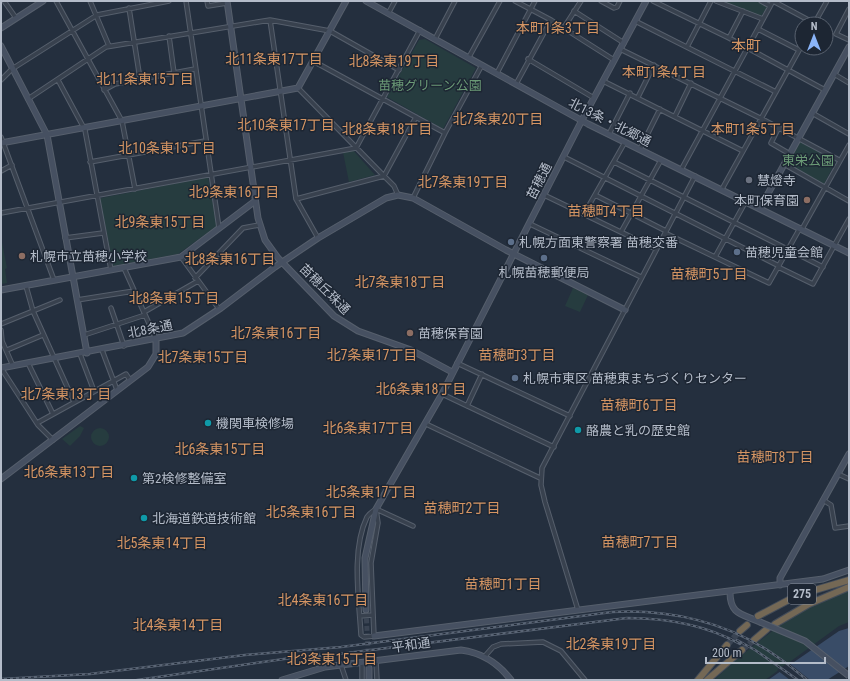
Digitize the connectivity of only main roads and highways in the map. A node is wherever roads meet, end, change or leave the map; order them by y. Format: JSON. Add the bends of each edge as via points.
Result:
{"nodes":[{"id":1,"x":849,"y":580,"type":"edge"},
{"id":2,"x":849,"y":587,"type":"edge"},
{"id":3,"x":759,"y":619,"type":"road end"},
{"id":4,"x":775,"y":624,"type":"dead end"},
{"id":5,"x":747,"y":625,"type":"dead end"},
{"id":6,"x":767,"y":629,"type":"dead end"},
{"id":7,"x":740,"y":631,"type":"tunnel mouth"},
{"id":8,"x":754,"y":640,"type":"tunnel mouth"},
{"id":9,"x":727,"y":645,"type":"tunnel mouth"},
{"id":10,"x":742,"y":650,"type":"tunnel mouth"},
{"id":11,"x":698,"y":680,"type":"edge"},
{"id":12,"x":707,"y":680,"type":"edge"}],
"edges":[{"from":1,"to":3,"type":"highway","number":"275","via":[[798,595]]},
{"from":2,"to":4,"type":"highway","number":"275","via":[[809,604]]},
{"from":5,"to":7,"type":"highway"},
{"from":6,"to":8,"type":"highway"},
{"from":9,"to":11,"type":"highway"},
{"from":10,"to":12,"type":"highway"}]}
